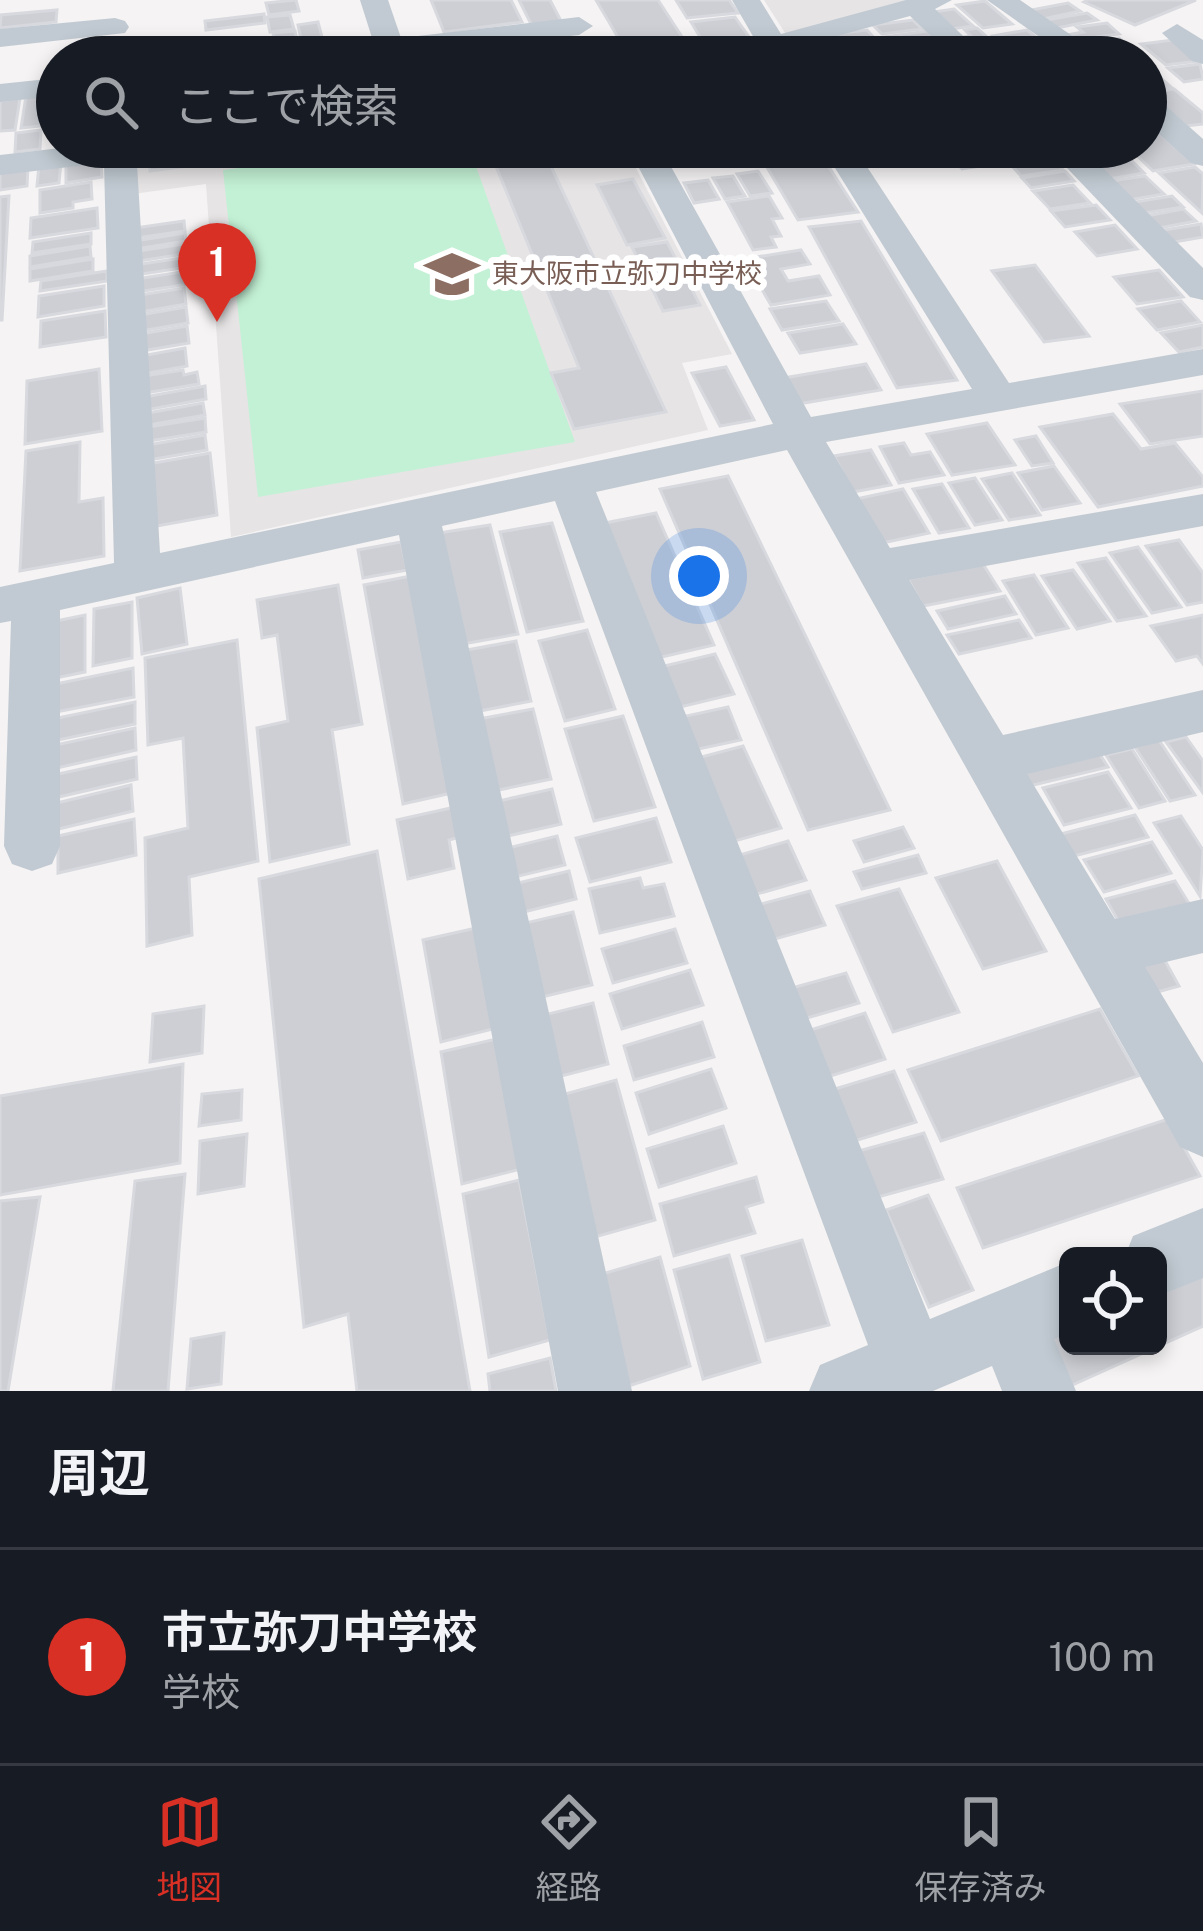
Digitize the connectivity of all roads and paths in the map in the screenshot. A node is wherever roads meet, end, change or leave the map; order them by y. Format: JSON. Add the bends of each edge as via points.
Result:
{"nodes":[{"id":1,"x":374,"y":0,"type":"edge"},
{"id":2,"x":746,"y":0,"type":"edge"},
{"id":3,"x":1001,"y":0,"type":"edge"},
{"id":4,"x":928,"y":4,"type":"edge"},
{"id":5,"x":571,"y":13,"type":"edge"},
{"id":6,"x":1177,"y":33,"type":"dead end"},
{"id":7,"x":386,"y":36,"type":"edge"},
{"id":8,"x":452,"y":36,"type":"edge"},
{"id":9,"x":767,"y":36,"type":"edge"},
{"id":10,"x":825,"y":36,"type":"edge"},
{"id":11,"x":953,"y":36,"type":"edge"},
{"id":12,"x":1056,"y":36,"type":"edge"},
{"id":13,"x":1203,"y":55,"type":"edge"},
{"id":14,"x":1167,"y":124,"type":"edge"},
{"id":15,"x":1203,"y":156,"type":"edge"},
{"id":16,"x":36,"y":160,"type":"edge"},
{"id":17,"x":0,"y":165,"type":"edge"},
{"id":18,"x":121,"y":168,"type":"edge"},
{"id":19,"x":655,"y":168,"type":"edge"},
{"id":20,"x":851,"y":168,"type":"edge"},
{"id":21,"x":1084,"y":168,"type":"edge"},
{"id":22,"x":1203,"y":289,"type":"edge"},
{"id":23,"x":1202,"y":363,"type":"edge"},
{"id":24,"x":1000,"y":400,"type":"junction"},
{"id":25,"x":799,"y":433,"type":"junction"},
{"id":26,"x":571,"y":485,"type":"junction"},
{"id":27,"x":1203,"y":510,"type":"edge"},
{"id":28,"x":418,"y":517,"type":"junction"},
{"id":29,"x":878,"y":568,"type":"junction"},
{"id":30,"x":138,"y":577,"type":"junction"},
{"id":31,"x":18,"y":601,"type":"edge"},
{"id":32,"x":1203,"y":711,"type":"edge"},
{"id":33,"x":990,"y":760,"type":"junction"},
{"id":34,"x":32,"y":846,"type":"dead end"},
{"id":35,"x":1203,"y":926,"type":"edge"},
{"id":36,"x":1101,"y":950,"type":"junction"},
{"id":37,"x":1203,"y":1124,"type":"edge"},
{"id":38,"x":1203,"y":1243,"type":"edge"},
{"id":39,"x":1167,"y":1257,"type":"edge"},
{"id":40,"x":1038,"y":1309,"type":"edge"},
{"id":41,"x":910,"y":1360,"type":"junction"},
{"id":42,"x":595,"y":1391,"type":"edge"},
{"id":43,"x":846,"y":1391,"type":"edge"},
{"id":44,"x":1039,"y":1391,"type":"edge"}],
"edges":[{"from":1,"to":7,"type":"street"},
{"from":2,"to":9,"type":"street"},
{"from":3,"to":12,"type":"street"},
{"from":4,"to":10,"type":"street"},
{"from":4,"to":11,"type":"street"},
{"from":5,"to":8,"type":"street"},
{"from":6,"to":13,"type":"street"},
{"from":14,"to":15,"type":"street"},
{"from":16,"to":17,"type":"street"},
{"from":18,"to":30,"type":"street"},
{"from":19,"to":25,"type":"street"},
{"from":20,"to":24,"type":"street"},
{"from":21,"to":22,"type":"street"},
{"from":23,"to":24,"type":"street"},
{"from":24,"to":25,"type":"street"},
{"from":25,"to":26,"type":"street"},
{"from":25,"to":29,"type":"street"},
{"from":26,"to":28,"type":"street"},
{"from":26,"to":41,"type":"street"},
{"from":27,"to":29,"type":"street"},
{"from":28,"to":30,"type":"street"},
{"from":28,"to":42,"type":"street"},
{"from":29,"to":33,"type":"street"},
{"from":30,"to":31,"type":"street"},
{"from":31,"to":34,"type":"street"},
{"from":32,"to":33,"type":"street"},
{"from":33,"to":36,"type":"street"},
{"from":35,"to":36,"type":"street"},
{"from":36,"to":37,"type":"street"},
{"from":38,"to":39,"type":"street"},
{"from":40,"to":41,"type":"street"},
{"from":40,"to":44,"type":"street"},
{"from":41,"to":43,"type":"street"}]}
